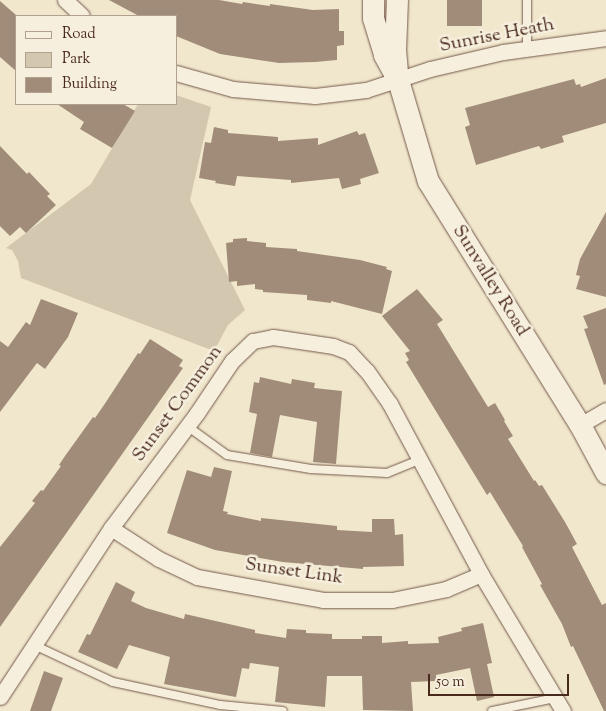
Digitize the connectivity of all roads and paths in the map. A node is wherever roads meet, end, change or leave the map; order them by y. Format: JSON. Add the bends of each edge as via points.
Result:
{"nodes":[{"id":1,"x":65,"y":0,"type":"edge"},
{"id":2,"x":373,"y":0,"type":"edge"},
{"id":3,"x":398,"y":0,"type":"edge"},
{"id":4,"x":527,"y":0,"type":"edge"},
{"id":5,"x":81,"y":15,"type":"edge"},
{"id":6,"x":606,"y":38,"type":"edge"},
{"id":7,"x":527,"y":48,"type":"junction"},
{"id":8,"x":178,"y":74,"type":"edge"},
{"id":9,"x":398,"y":80,"type":"junction"},
{"id":10,"x":606,"y":410,"type":"edge"},
{"id":11,"x":580,"y":425,"type":"junction"},
{"id":12,"x":187,"y":426,"type":"junction"},
{"id":13,"x":420,"y":460,"type":"junction"},
{"id":14,"x":604,"y":462,"type":"edge"},
{"id":15,"x":111,"y":528,"type":"junction"},
{"id":16,"x":481,"y":574,"type":"junction"},
{"id":17,"x":34,"y":645,"type":"junction"},
{"id":18,"x":0,"y":697,"type":"edge"},
{"id":19,"x":555,"y":698,"type":"junction"},
{"id":20,"x":283,"y":711,"type":"edge"},
{"id":21,"x":492,"y":711,"type":"edge"},
{"id":22,"x":563,"y":711,"type":"edge"}],
"edges":[{"from":1,"to":5,"type":"street"},
{"from":2,"to":9,"type":"street","via":[[373,18],[384,55]]},
{"from":3,"to":9,"type":"street","via":[[395,51]]},
{"from":4,"to":7,"type":"lane"},
{"from":6,"to":7,"type":"street","name":"Sunrise Heath"},
{"from":7,"to":9,"type":"street","name":"Sunrise Heath","via":[[455,63]]},
{"from":8,"to":9,"type":"street","name":"Sunrise Heath","via":[[233,89],[315,96],[366,90]]},
{"from":9,"to":11,"type":"street","name":"Sunvalley Road","via":[[428,181]]},
{"from":10,"to":11,"type":"street"},
{"from":11,"to":14,"type":"street","name":"Sunvalley Road"},
{"from":12,"to":13,"type":"lane","via":[[227,455],[312,468],[387,473]]},
{"from":12,"to":13,"type":"street","name":"Sunset Common","via":[[232,361],[252,341],[273,337],[298,340],[349,352],[390,404]]},
{"from":12,"to":15,"type":"street","name":"Sunset Common"},
{"from":13,"to":16,"type":"street","name":"Sunset Common"},
{"from":15,"to":16,"type":"street","name":"Sunset Link","via":[[158,559],[197,577],[323,600],[392,600],[446,589]]},
{"from":15,"to":17,"type":"street","name":"Sunset Common"},
{"from":16,"to":19,"type":"street","name":"Sunset Common"},
{"from":17,"to":18,"type":"street","name":"Sunset Common"},
{"from":17,"to":20,"type":"lane","via":[[113,682],[220,705]]},
{"from":19,"to":21,"type":"lane"},
{"from":19,"to":22,"type":"street","name":"Sunset Common"}]}
